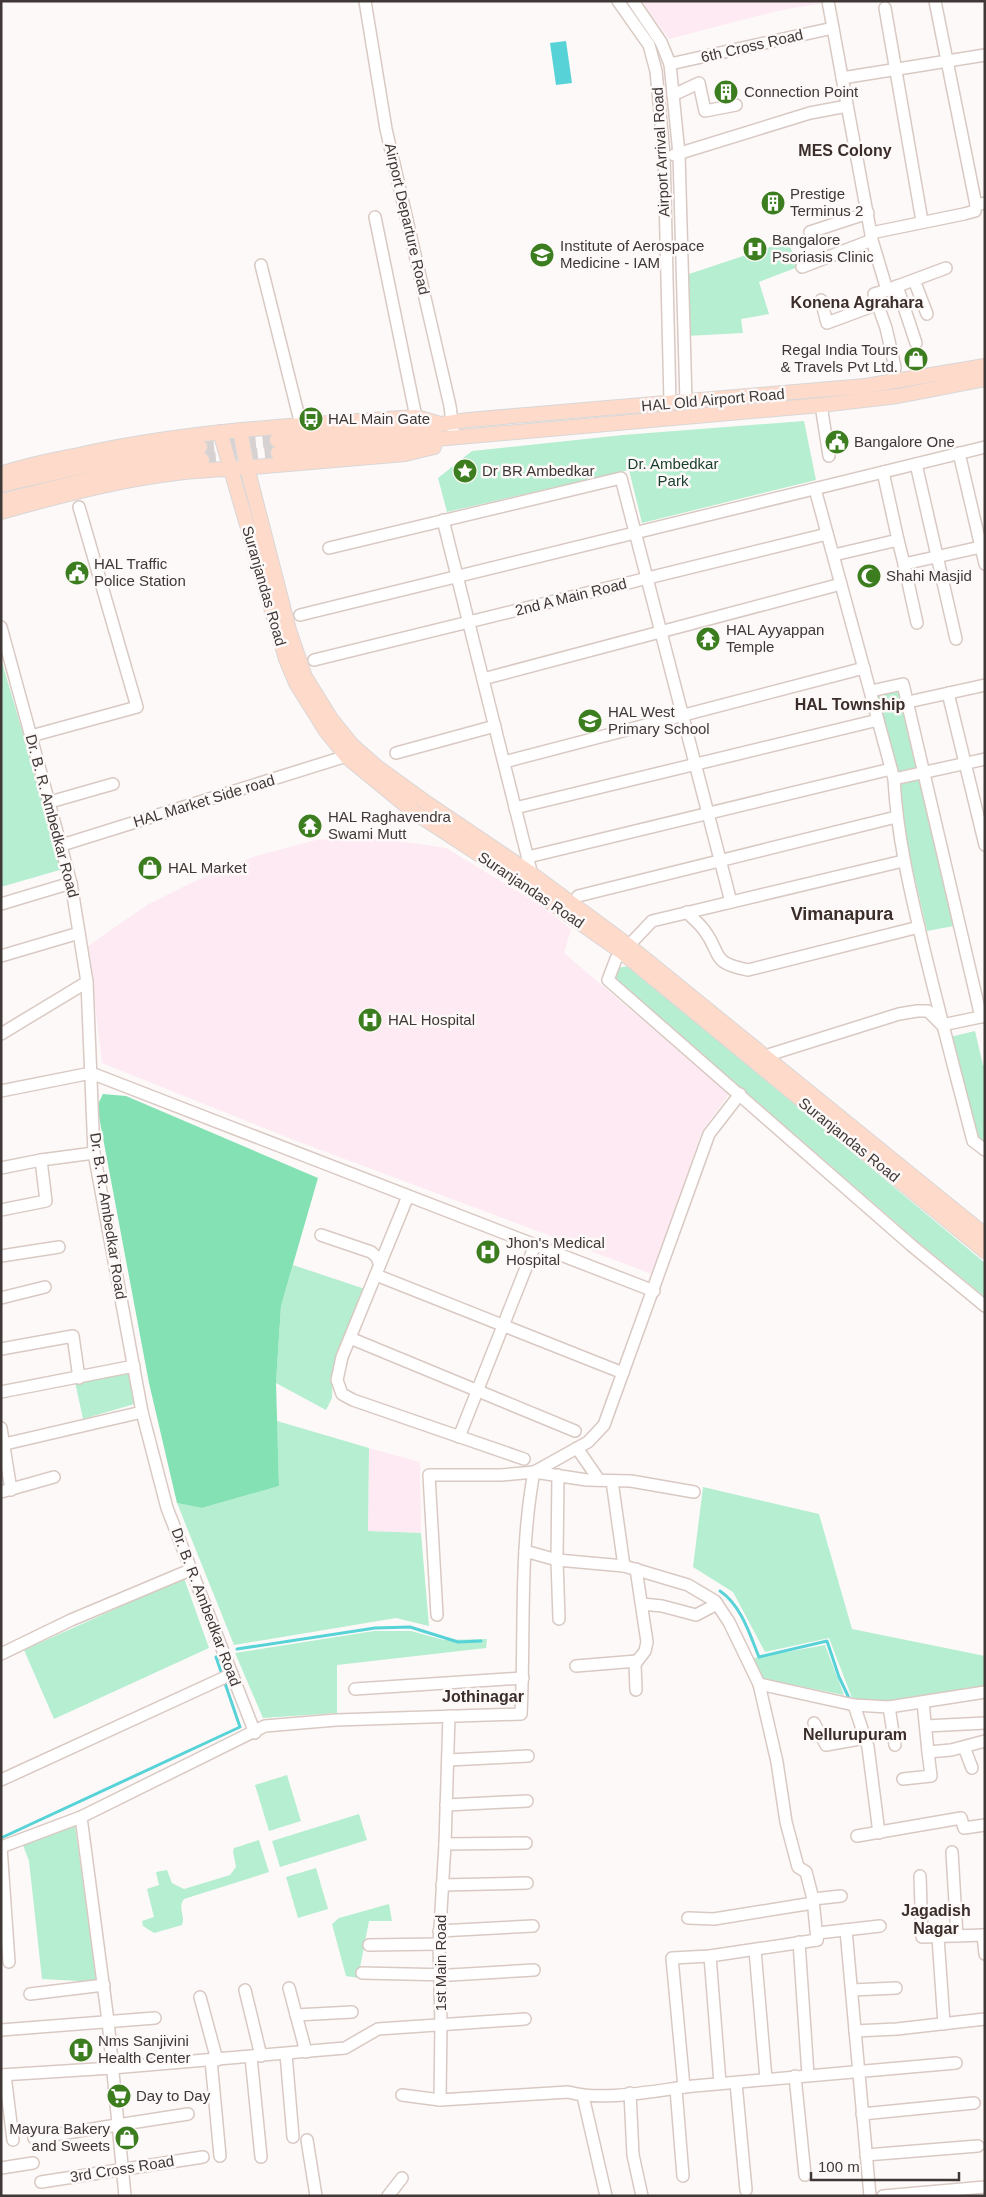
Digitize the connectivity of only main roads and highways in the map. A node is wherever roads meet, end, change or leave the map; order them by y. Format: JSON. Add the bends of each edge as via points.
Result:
{"nodes":[{"id":1,"x":985,"y":366,"type":"edge"},
{"id":2,"x":985,"y":379,"type":"edge"},
{"id":3,"x":449,"y":428,"type":"junction"},
{"id":4,"x":240,"y":430,"type":"junction"},
{"id":5,"x":220,"y":432,"type":"junction"},
{"id":6,"x":277,"y":446,"type":"tunnel mouth"},
{"id":7,"x":247,"y":467,"type":"junction"},
{"id":8,"x":230,"y":470,"type":"junction"},
{"id":9,"x":1,"y":474,"type":"edge"},
{"id":10,"x":1,"y":485,"type":"edge"},
{"id":11,"x":1,"y":501,"type":"edge"},
{"id":12,"x":1,"y":512,"type":"edge"},
{"id":13,"x":353,"y":754,"type":"junction"},
{"id":14,"x":626,"y":950,"type":"junction"},
{"id":15,"x":985,"y":1235,"type":"edge"},
{"id":16,"x":985,"y":1251,"type":"edge"}],
"edges":[{"from":1,"to":3,"type":"main road","name":"HAL Old Airport Road","via":[[865,386]]},
{"from":2,"to":3,"type":"main road","name":"HAL Old Airport Road","via":[[898,396],[679,418]]},
{"from":3,"to":4,"type":"main road","via":[[416,417]]},
{"from":3,"to":6,"type":"main road"},
{"from":3,"to":7,"type":"main road","via":[[433,447],[405,454]]},
{"from":4,"to":5,"type":"main road"},
{"from":4,"to":7,"type":"main road","name":"Suranjandas Road"},
{"from":5,"to":8,"type":"main road","name":"Suranjandas Road"},
{"from":5,"to":9,"type":"main road","via":[[117,446]]},
{"from":7,"to":8,"type":"main road"},
{"from":7,"to":13,"type":"main road","name":"Suranjandas Road","via":[[288,630],[305,677]]},
{"from":8,"to":12,"type":"main road","via":[[205,469],[97,486]]},
{"from":8,"to":13,"type":"main road","name":"Suranjandas Road","via":[[296,683],[326,731]]},
{"from":10,"to":11,"type":"main road","via":[[116,459],[201,454]]},
{"from":13,"to":14,"type":"main road","name":"Suranjandas Road","via":[[414,812],[528,879]]},
{"from":14,"to":15,"type":"main road","name":"Suranjandas Road","via":[[765,1056]]},
{"from":14,"to":16,"type":"main road","name":"Suranjandas Road"}]}
